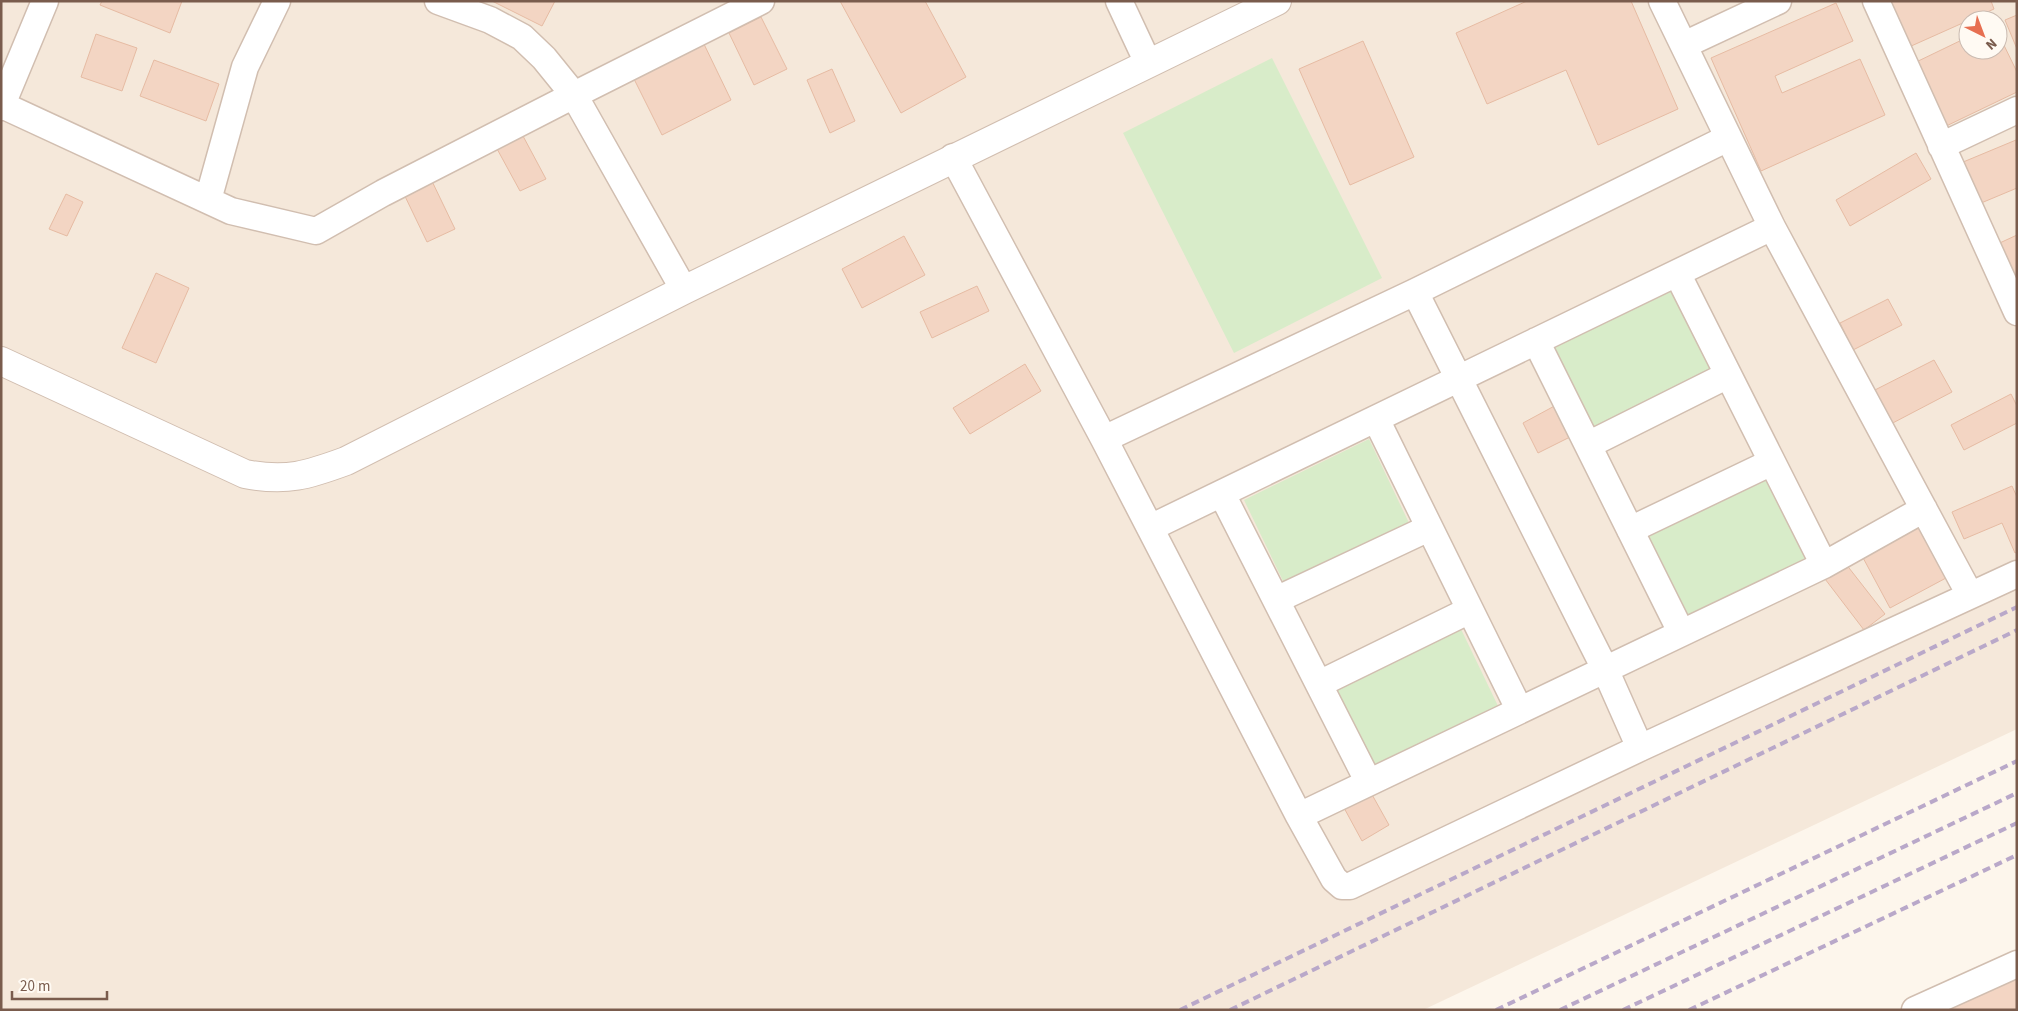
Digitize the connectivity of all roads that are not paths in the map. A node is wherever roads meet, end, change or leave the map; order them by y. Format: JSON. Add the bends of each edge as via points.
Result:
{"nodes":[{"id":1,"x":45,"y":1,"type":"edge"},
{"id":2,"x":277,"y":1,"type":"edge"},
{"id":3,"x":438,"y":1,"type":"edge"},
{"id":4,"x":761,"y":1,"type":"edge"},
{"id":5,"x":1119,"y":1,"type":"edge"},
{"id":6,"x":1277,"y":1,"type":"edge"},
{"id":7,"x":1662,"y":1,"type":"edge"},
{"id":8,"x":1778,"y":1,"type":"edge"},
{"id":9,"x":1876,"y":1,"type":"edge"},
{"id":10,"x":730,"y":8,"type":"edge"},
{"id":11,"x":1684,"y":45,"type":"junction"},
{"id":12,"x":1148,"y":63,"type":"junction"},
{"id":13,"x":574,"y":95,"type":"junction"},
{"id":14,"x":2,"y":106,"type":"edge"},
{"id":15,"x":2017,"y":110,"type":"edge"},
{"id":16,"x":1728,"y":138,"type":"junction"},
{"id":17,"x":1941,"y":146,"type":"junction"},
{"id":18,"x":953,"y":158,"type":"junction"},
{"id":19,"x":208,"y":200,"type":"junction"},
{"id":20,"x":1772,"y":227,"type":"junction"},
{"id":21,"x":1677,"y":273,"type":"junction"},
{"id":22,"x":684,"y":290,"type":"junction"},
{"id":23,"x":1415,"y":292,"type":"junction"},
{"id":24,"x":2017,"y":312,"type":"edge"},
{"id":25,"x":1536,"y":341,"type":"junction"},
{"id":26,"x":1,"y":361,"type":"edge"},
{"id":27,"x":1728,"y":375,"type":"junction"},
{"id":28,"x":1459,"y":379,"type":"junction"},
{"id":29,"x":1376,"y":419,"type":"junction"},
{"id":30,"x":1104,"y":439,"type":"junction"},
{"id":31,"x":1588,"y":445,"type":"junction"},
{"id":32,"x":1772,"y":462,"type":"junction"},
{"id":33,"x":1222,"y":494,"type":"junction"},
{"id":34,"x":1924,"y":509,"type":"junction"},
{"id":35,"x":1150,"y":528,"type":"junction"},
{"id":36,"x":1430,"y":528,"type":"junction"},
{"id":37,"x":1630,"y":530,"type":"junction"},
{"id":38,"x":1824,"y":565,"type":"junction"},
{"id":39,"x":2017,"y":574,"type":"edge"},
{"id":40,"x":1970,"y":595,"type":"junction"},
{"id":41,"x":1276,"y":600,"type":"junction"},
{"id":42,"x":1470,"y":610,"type":"junction"},
{"id":43,"x":1682,"y":632,"type":"junction"},
{"id":44,"x":1605,"y":669,"type":"junction"},
{"id":45,"x":1319,"y":684,"type":"junction"},
{"id":46,"x":1519,"y":709,"type":"junction"},
{"id":47,"x":1640,"y":748,"type":"junction"},
{"id":48,"x":1368,"y":781,"type":"junction"},
{"id":49,"x":1299,"y":816,"type":"junction"},
{"id":50,"x":2017,"y":964,"type":"edge"},
{"id":51,"x":1914,"y":1010,"type":"edge"}],
"edges":[{"from":1,"to":14,"type":"street"},
{"from":2,"to":19,"type":"street","via":[[245,67]]},
{"from":3,"to":13,"type":"street","via":[[490,20],[522,37]]},
{"from":4,"to":10,"type":"street"},
{"from":5,"to":12,"type":"street"},
{"from":6,"to":12,"type":"street"},
{"from":7,"to":11,"type":"street"},
{"from":8,"to":11,"type":"street"},
{"from":9,"to":17,"type":"street"},
{"from":10,"to":13,"type":"street"},
{"from":11,"to":16,"type":"street"},
{"from":12,"to":18,"type":"street"},
{"from":13,"to":19,"type":"street","via":[[316,230],[231,211]]},
{"from":13,"to":22,"type":"street"},
{"from":14,"to":19,"type":"street"},
{"from":15,"to":17,"type":"street"},
{"from":16,"to":20,"type":"street"},
{"from":16,"to":23,"type":"street"},
{"from":17,"to":24,"type":"street"},
{"from":18,"to":22,"type":"street"},
{"from":18,"to":30,"type":"street"},
{"from":20,"to":21,"type":"street"},
{"from":20,"to":34,"type":"street"},
{"from":21,"to":25,"type":"street"},
{"from":21,"to":27,"type":"street"},
{"from":22,"to":26,"type":"street","via":[[346,461],[287,479],[245,474]]},
{"from":23,"to":28,"type":"street"},
{"from":23,"to":30,"type":"street"},
{"from":25,"to":28,"type":"street"},
{"from":25,"to":31,"type":"street"},
{"from":27,"to":31,"type":"street"},
{"from":27,"to":32,"type":"street"},
{"from":28,"to":29,"type":"street"},
{"from":28,"to":44,"type":"street"},
{"from":29,"to":33,"type":"street"},
{"from":29,"to":36,"type":"street"},
{"from":30,"to":35,"type":"street"},
{"from":31,"to":37,"type":"street"},
{"from":32,"to":37,"type":"street"},
{"from":32,"to":38,"type":"street"},
{"from":33,"to":35,"type":"street"},
{"from":33,"to":41,"type":"street"},
{"from":34,"to":38,"type":"street"},
{"from":34,"to":40,"type":"street"},
{"from":35,"to":49,"type":"street"},
{"from":36,"to":41,"type":"street"},
{"from":36,"to":42,"type":"street"},
{"from":37,"to":43,"type":"street"},
{"from":38,"to":43,"type":"street"},
{"from":39,"to":40,"type":"street"},
{"from":40,"to":47,"type":"street"},
{"from":41,"to":45,"type":"street"},
{"from":42,"to":45,"type":"street"},
{"from":42,"to":46,"type":"street"},
{"from":43,"to":44,"type":"street"},
{"from":44,"to":46,"type":"street"},
{"from":44,"to":47,"type":"street"},
{"from":45,"to":48,"type":"street"},
{"from":46,"to":48,"type":"street"},
{"from":47,"to":49,"type":"street","via":[[1349,887],[1336,881]]},
{"from":48,"to":49,"type":"street"},
{"from":50,"to":51,"type":"street"}]}
